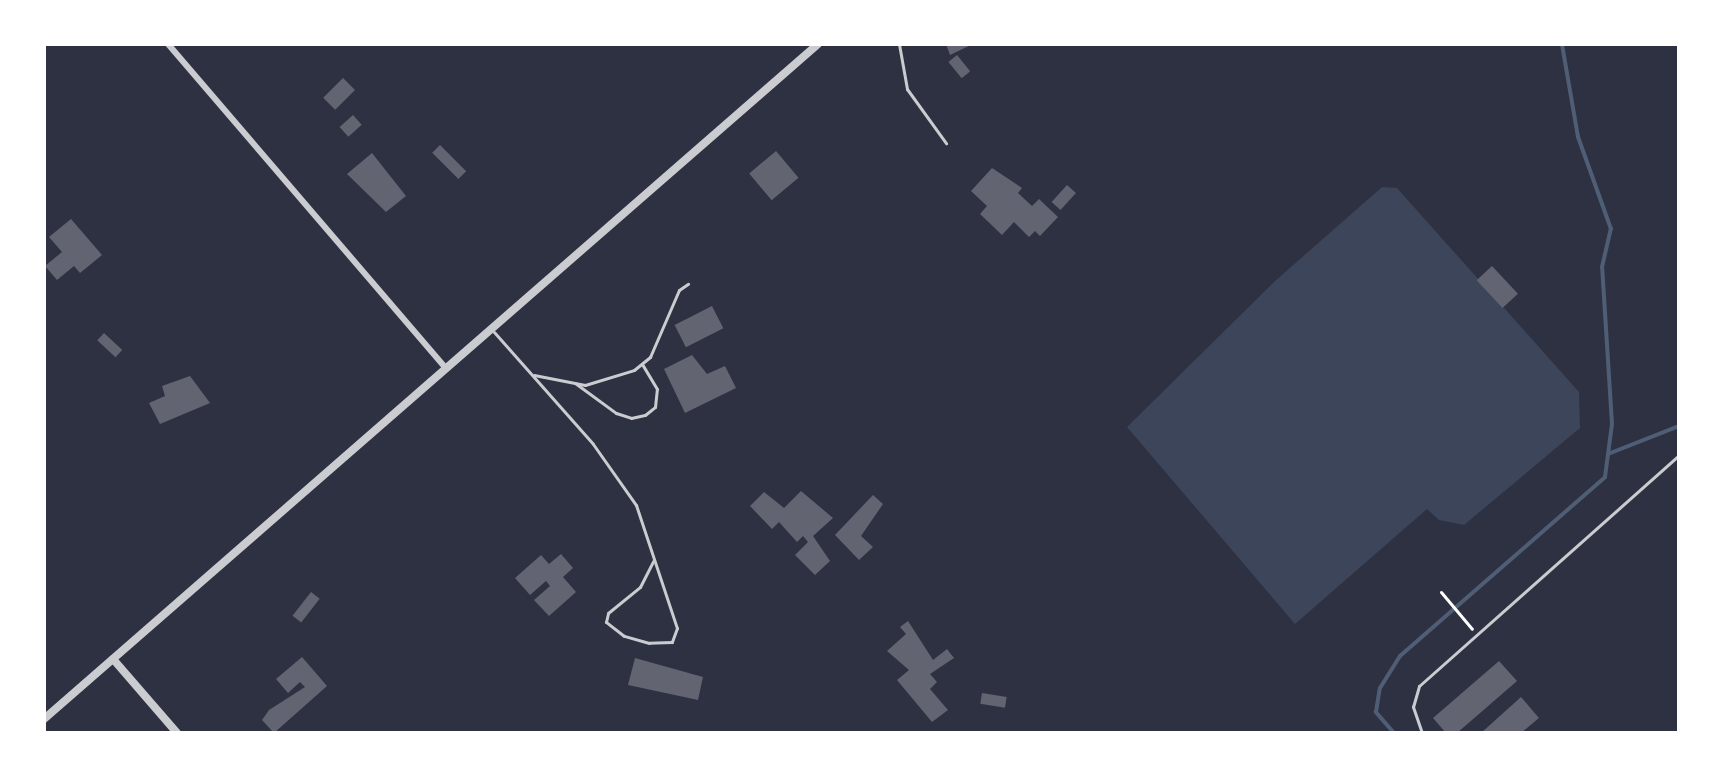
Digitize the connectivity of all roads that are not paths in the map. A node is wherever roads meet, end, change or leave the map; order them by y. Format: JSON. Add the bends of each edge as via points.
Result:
{"nodes":[{"id":1,"x":168,"y":44,"type":"edge"},
{"id":2,"x":818,"y":44,"type":"edge"},
{"id":3,"x":899,"y":44,"type":"edge"},
{"id":4,"x":946,"y":143,"type":"dead end"},
{"id":5,"x":688,"y":284,"type":"dead end"},
{"id":6,"x":491,"y":329,"type":"junction"},
{"id":7,"x":642,"y":363,"type":"junction"},
{"id":8,"x":446,"y":368,"type":"junction"},
{"id":9,"x":534,"y":375,"type":"junction"},
{"id":10,"x":575,"y":383,"type":"junction"},
{"id":11,"x":1679,"y":455,"type":"edge"},
{"id":12,"x":653,"y":561,"type":"junction"},
{"id":13,"x":113,"y":659,"type":"junction"},
{"id":14,"x":44,"y":719,"type":"edge"},
{"id":15,"x":177,"y":733,"type":"edge"},
{"id":16,"x":1422,"y":733,"type":"edge"}],
"edges":[{"from":1,"to":8,"type":"street"},
{"from":2,"to":6,"type":"street"},
{"from":3,"to":4,"type":"lane","via":[[907,89]]},
{"from":5,"to":7,"type":"lane","via":[[679,290],[662,336]]},
{"from":6,"to":8,"type":"street"},
{"from":6,"to":9,"type":"lane"},
{"from":7,"to":10,"type":"lane","via":[[603,380]]},
{"from":7,"to":10,"type":"lane","via":[[657,389],[655,407],[645,415],[616,413]]},
{"from":8,"to":13,"type":"street"},
{"from":9,"to":10,"type":"lane"},
{"from":9,"to":12,"type":"lane","via":[[636,505]]},
{"from":11,"to":16,"type":"lane","via":[[1419,686],[1413,707]]},
{"from":12,"to":12,"type":"lane","via":[[677,628],[672,642],[636,640],[606,622],[608,613],[640,587]]},
{"from":13,"to":14,"type":"street"},
{"from":13,"to":15,"type":"street"}]}
